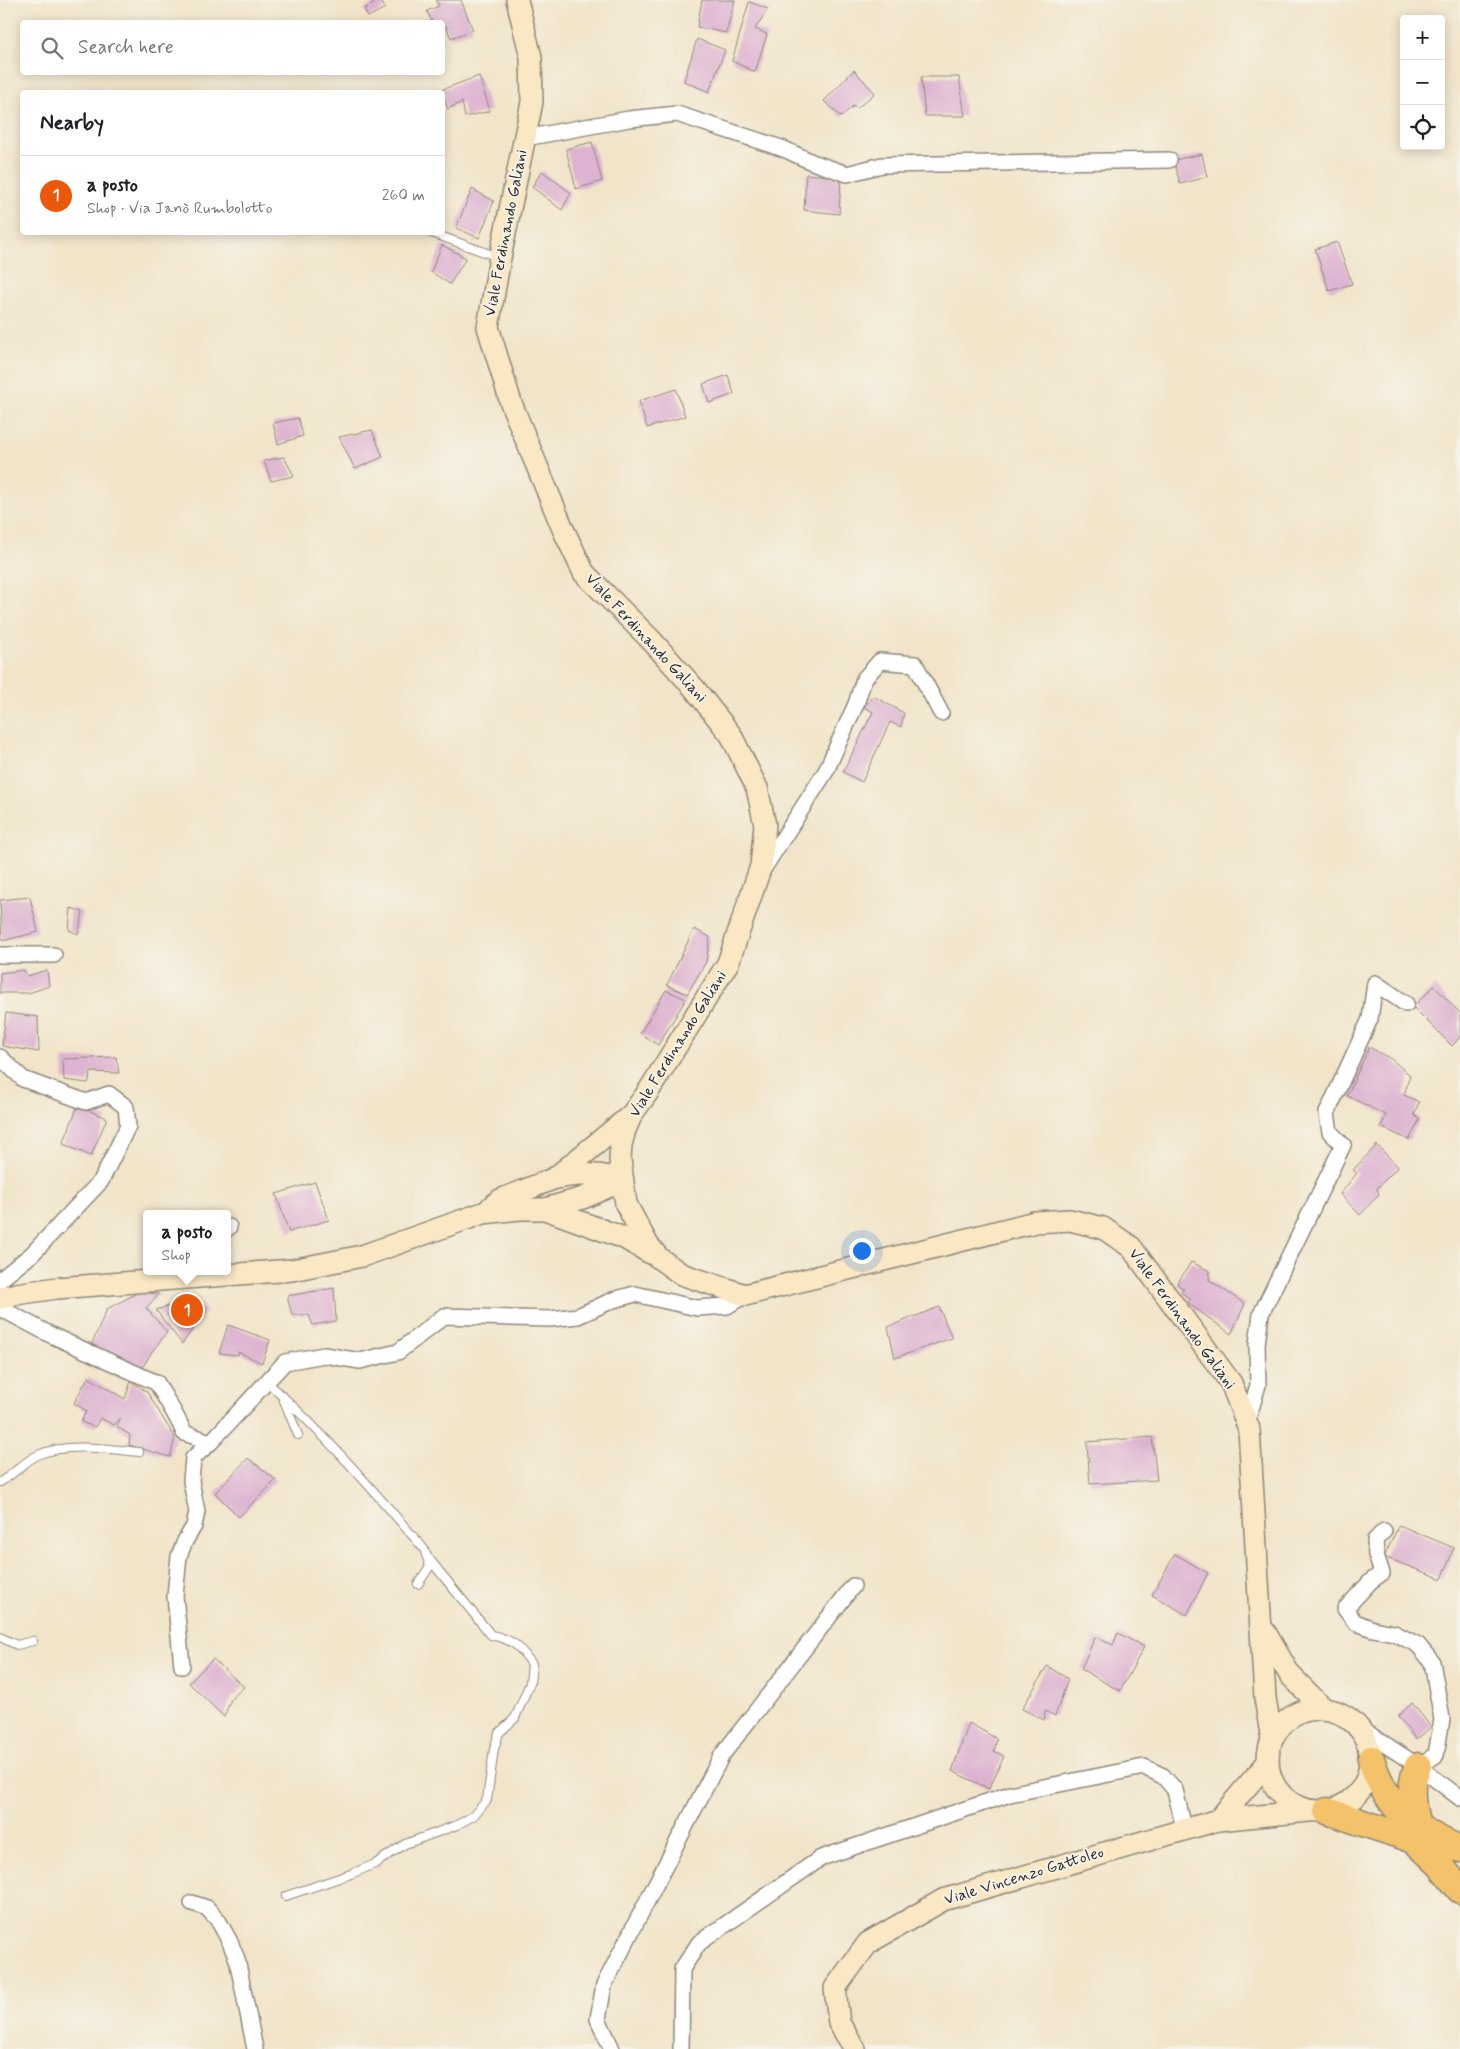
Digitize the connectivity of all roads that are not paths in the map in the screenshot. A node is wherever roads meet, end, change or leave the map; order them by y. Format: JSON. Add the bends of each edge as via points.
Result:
{"nodes":[{"id":1,"x":517,"y":0,"type":"edge"},
{"id":2,"x":525,"y":138,"type":"junction"},
{"id":3,"x":1169,"y":160,"type":"dead end"},
{"id":4,"x":437,"y":235,"type":"edge"},
{"id":5,"x":500,"y":258,"type":"junction"},
{"id":6,"x":940,"y":713,"type":"dead end"},
{"id":7,"x":756,"y":881,"type":"junction"},
{"id":8,"x":0,"y":955,"type":"edge"},
{"id":9,"x":54,"y":955,"type":"dead end"},
{"id":10,"x":1406,"y":1004,"type":"dead end"},
{"id":11,"x":0,"y":1057,"type":"edge"},
{"id":12,"x":632,"y":1114,"type":"junction"},
{"id":13,"x":555,"y":1178,"type":"junction"},
{"id":14,"x":621,"y":1181,"type":"junction"},
{"id":15,"x":545,"y":1209,"type":"junction"},
{"id":16,"x":483,"y":1213,"type":"junction"},
{"id":17,"x":659,"y":1258,"type":"junction"},
{"id":18,"x":231,"y":1273,"type":"edge"},
{"id":19,"x":191,"y":1275,"type":"edge"},
{"id":20,"x":0,"y":1280,"type":"edge"},
{"id":21,"x":745,"y":1295,"type":"junction"},
{"id":22,"x":0,"y":1298,"type":"edge"},
{"id":23,"x":0,"y":1308,"type":"edge"},
{"id":24,"x":267,"y":1382,"type":"junction"},
{"id":25,"x":283,"y":1396,"type":"junction"},
{"id":26,"x":1247,"y":1423,"type":"junction"},
{"id":27,"x":298,"y":1435,"type":"dead end"},
{"id":28,"x":211,"y":1442,"type":"junction"},
{"id":29,"x":139,"y":1452,"type":"dead end"},
{"id":30,"x":0,"y":1482,"type":"edge"},
{"id":31,"x":1384,"y":1531,"type":"dead end"},
{"id":32,"x":426,"y":1555,"type":"junction"},
{"id":33,"x":418,"y":1584,"type":"dead end"},
{"id":34,"x":853,"y":1586,"type":"dead end"},
{"id":35,"x":1262,"y":1626,"type":"junction"},
{"id":36,"x":0,"y":1637,"type":"edge"},
{"id":37,"x":33,"y":1641,"type":"dead end"},
{"id":38,"x":182,"y":1666,"type":"dead end"},
{"id":39,"x":1324,"y":1708,"type":"junction"},
{"id":40,"x":1360,"y":1728,"type":"junction"},
{"id":41,"x":1272,"y":1740,"type":"junction"},
{"id":42,"x":1371,"y":1759,"type":"junction"},
{"id":43,"x":1268,"y":1762,"type":"junction"},
{"id":44,"x":1418,"y":1766,"type":"junction"},
{"id":45,"x":1460,"y":1798,"type":"edge"},
{"id":46,"x":1318,"y":1811,"type":"junction"},
{"id":47,"x":1218,"y":1820,"type":"junction"},
{"id":48,"x":1184,"y":1828,"type":"junction"},
{"id":49,"x":1415,"y":1833,"type":"junction"},
{"id":50,"x":1450,"y":1845,"type":"edge"},
{"id":51,"x":1460,"y":1890,"type":"edge"},
{"id":52,"x":286,"y":1896,"type":"dead end"},
{"id":53,"x":192,"y":1903,"type":"dead end"},
{"id":54,"x":255,"y":2049,"type":"edge"},
{"id":55,"x":612,"y":2049,"type":"edge"},
{"id":56,"x":681,"y":2049,"type":"edge"},
{"id":57,"x":855,"y":2049,"type":"edge"}],
"edges":[{"from":1,"to":2,"type":"main road","name":"Viale Ferdinando Galiani","via":[[531,57],[532,102]]},
{"from":2,"to":3,"type":"street","via":[[676,114],[847,174],[882,165]]},
{"from":2,"to":5,"type":"main road","name":"Viale Ferdinando Galiani"},
{"from":4,"to":5,"type":"lane"},
{"from":5,"to":7,"type":"main road","name":"Viale Ferdinando Galiani","via":[[488,327],[511,403],[562,529],[584,573],[652,641],[732,735],[757,788],[765,825],[761,866]]},
{"from":6,"to":7,"type":"street","via":[[915,664],[880,660],[864,679],[826,771]]},
{"from":7,"to":12,"type":"main road","name":"Viale Ferdinando Galiani","via":[[728,963]]},
{"from":8,"to":9,"type":"street"},
{"from":10,"to":26,"type":"street","via":[[1375,983],[1370,1018],[1326,1113],[1330,1132],[1343,1145],[1261,1314],[1256,1344],[1258,1385]]},
{"from":11,"to":20,"type":"street","via":[[23,1079],[86,1102],[109,1094],[126,1107],[128,1126],[101,1181],[32,1254]]},
{"from":12,"to":13,"type":"main road"},
{"from":12,"to":14,"type":"main road","name":"Viale Ferdinando Galiani","via":[[620,1145]]},
{"from":13,"to":14,"type":"main road","via":[[593,1174]]},
{"from":13,"to":16,"type":"main road","via":[[500,1200]]},
{"from":14,"to":15,"type":"main road","via":[[583,1198]]},
{"from":14,"to":17,"type":"main road","name":"Viale Ferdinando Galiani","via":[[635,1224]]},
{"from":15,"to":16,"type":"main road"},
{"from":15,"to":17,"type":"main road","via":[[624,1238]]},
{"from":16,"to":18,"type":"main road","via":[[362,1256],[292,1270]]},
{"from":17,"to":21,"type":"main road","name":"Viale Ferdinando Galiani","via":[[681,1274]]},
{"from":19,"to":22,"type":"main road","via":[[57,1288]]},
{"from":21,"to":24,"type":"street","via":[[727,1306],[697,1308],[635,1294],[578,1316],[550,1319],[444,1316],[398,1352],[360,1361],[324,1355],[285,1362]]},
{"from":21,"to":26,"type":"main road","name":"Viale Ferdinando Galiani","via":[[1035,1222],[1070,1220],[1103,1228],[1131,1247],[1230,1382]]},
{"from":23,"to":28,"type":"street","via":[[157,1383],[184,1433]]},
{"from":24,"to":25,"type":"lane"},
{"from":24,"to":28,"type":"street"},
{"from":25,"to":27,"type":"lane"},
{"from":25,"to":32,"type":"lane","via":[[325,1437]]},
{"from":26,"to":35,"type":"main road","name":"Viale Ferdinando Galiani"},
{"from":28,"to":38,"type":"street","via":[[193,1458],[191,1481],[196,1512],[194,1526],[179,1556],[176,1596]]},
{"from":29,"to":30,"type":"lane","via":[[72,1447],[38,1455]]},
{"from":31,"to":44,"type":"street","via":[[1375,1540],[1382,1573],[1345,1609],[1355,1622],[1394,1633],[1418,1645],[1432,1662],[1442,1719],[1436,1755]]},
{"from":32,"to":33,"type":"lane","via":[[430,1566]]},
{"from":32,"to":52,"type":"lane","via":[[491,1635],[518,1644],[532,1664],[530,1683],[515,1718],[499,1733],[487,1800],[473,1816],[457,1826],[405,1844],[375,1864],[351,1874]]},
{"from":34,"to":55,"type":"street","via":[[722,1755],[604,1985],[598,2019]]},
{"from":35,"to":39,"type":"main road","via":[[1290,1675]]},
{"from":35,"to":41,"type":"main road","name":"Viale Ferdinando Galiani","via":[[1265,1698]]},
{"from":36,"to":37,"type":"lane","via":[[17,1645]]},
{"from":39,"to":40,"type":"main road","via":[[1350,1718]]},
{"from":39,"to":41,"type":"main road","via":[[1292,1716],[1280,1726]]},
{"from":40,"to":42,"type":"main road","via":[[1367,1740]]},
{"from":40,"to":44,"type":"street"},
{"from":41,"to":43,"type":"main road"},
{"from":42,"to":46,"type":"main road","via":[[1369,1774],[1358,1794],[1344,1805]]},
{"from":42,"to":49,"type":"highway","via":[[1390,1801]]},
{"from":43,"to":46,"type":"main road","via":[[1271,1779],[1280,1793],[1293,1804]]},
{"from":43,"to":47,"type":"main road"},
{"from":44,"to":45,"type":"street"},
{"from":44,"to":49,"type":"highway","via":[[1412,1778]]},
{"from":46,"to":47,"type":"main road","name":"Viale Vincenzo Gattoleo"},
{"from":46,"to":49,"type":"highway"},
{"from":47,"to":48,"type":"main road","name":"Viale Vincenzo Gattoleo"},
{"from":48,"to":56,"type":"street","via":[[1175,1790],[1163,1776],[1144,1767],[1010,1794],[821,1858],[700,1943],[682,1969]]},
{"from":48,"to":57,"type":"main road","name":"Viale Vincenzo Gattoleo","via":[[943,1900],[868,1943],[835,1988],[839,2023]]},
{"from":49,"to":50,"type":"highway"},
{"from":49,"to":51,"type":"highway"},
{"from":53,"to":54,"type":"street","via":[[207,1908],[218,1920],[232,1946]]}]}
